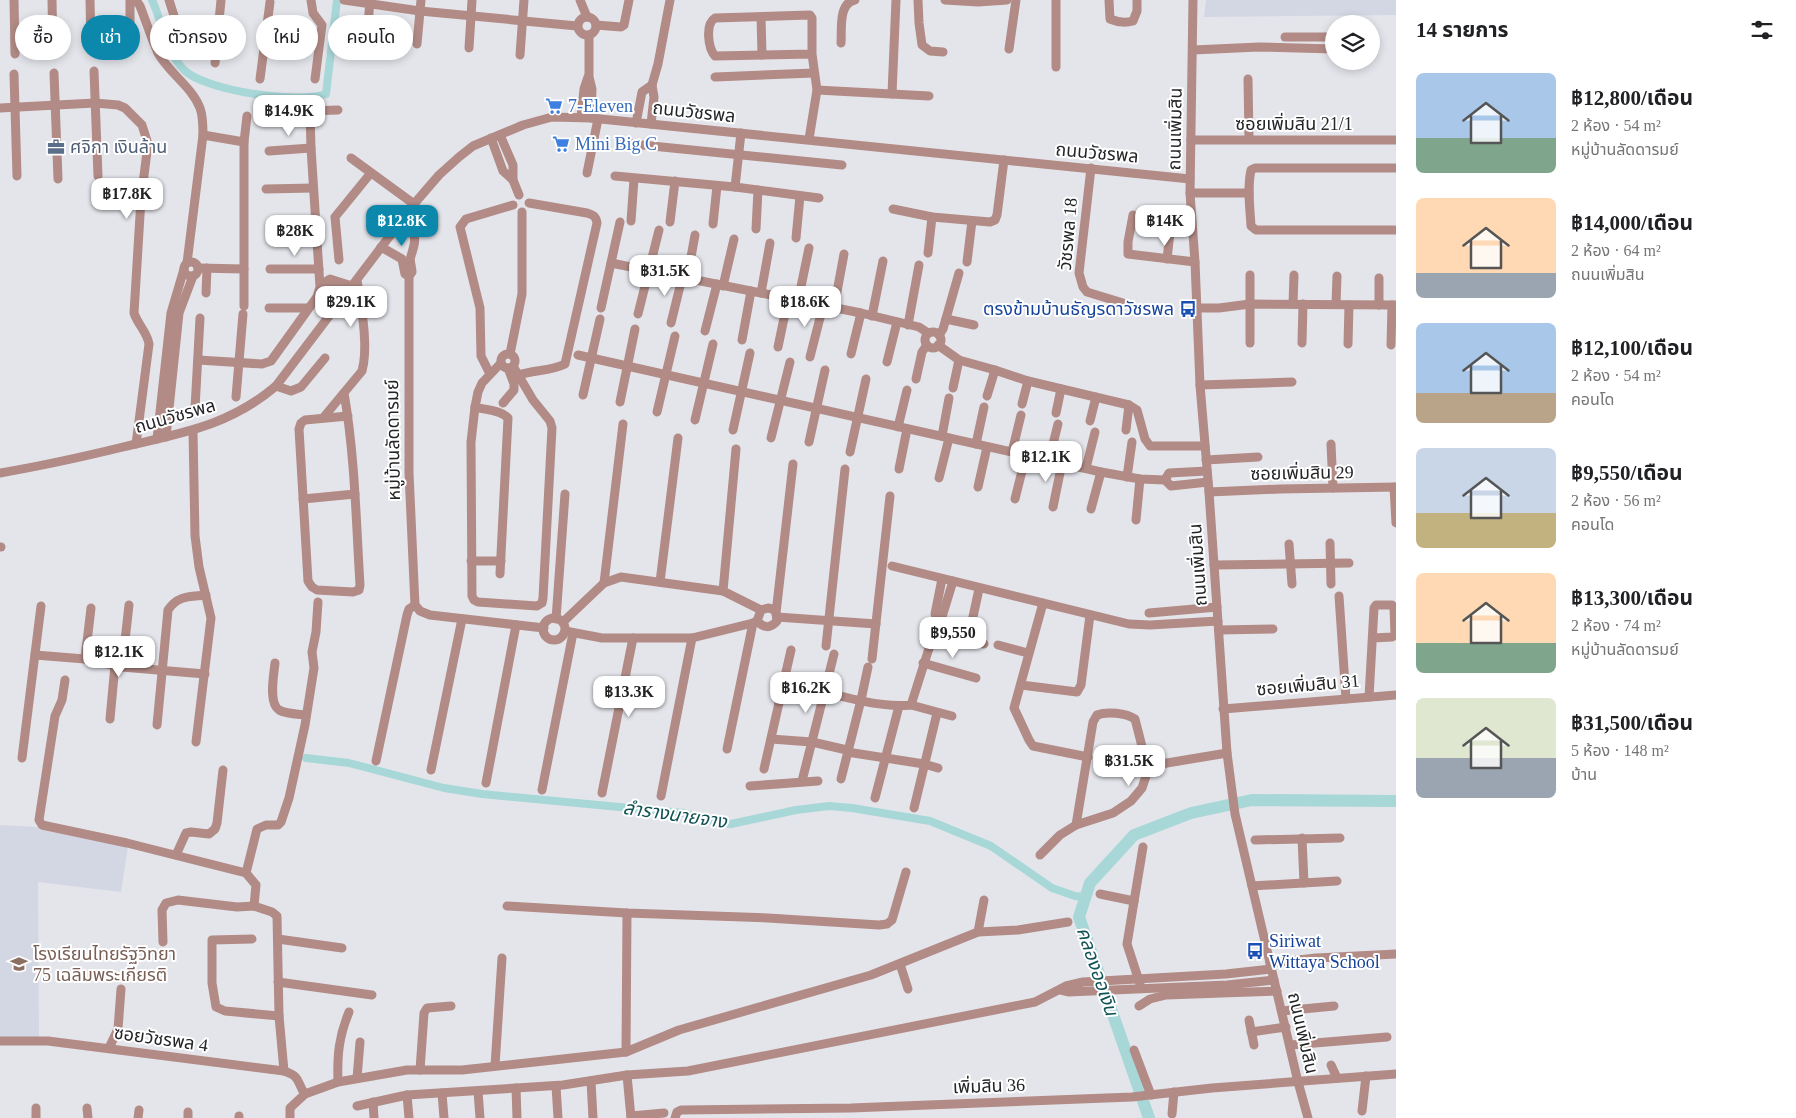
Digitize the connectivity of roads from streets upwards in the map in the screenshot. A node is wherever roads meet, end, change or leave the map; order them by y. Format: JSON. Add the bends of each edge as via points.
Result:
{"nodes":[{"id":1,"x":14,"y":0,"type":"edge"},
{"id":2,"x":52,"y":0,"type":"edge"},
{"id":3,"x":90,"y":0,"type":"edge"},
{"id":4,"x":130,"y":0,"type":"edge"},
{"id":5,"x":136,"y":0,"type":"edge"},
{"id":6,"x":169,"y":0,"type":"edge"},
{"id":7,"x":221,"y":0,"type":"edge"},
{"id":8,"x":311,"y":0,"type":"edge"},
{"id":9,"x":344,"y":0,"type":"edge"},
{"id":10,"x":421,"y":0,"type":"edge"},
{"id":11,"x":472,"y":0,"type":"edge"},
{"id":12,"x":524,"y":0,"type":"edge"},
{"id":13,"x":580,"y":0,"type":"edge"},
{"id":14,"x":629,"y":0,"type":"edge"},
{"id":15,"x":670,"y":0,"type":"edge"},
{"id":16,"x":854,"y":0,"type":"edge"},
{"id":17,"x":896,"y":0,"type":"edge"},
{"id":18,"x":918,"y":0,"type":"edge"},
{"id":19,"x":945,"y":0,"type":"edge"},
{"id":20,"x":1007,"y":0,"type":"edge"},
{"id":21,"x":1016,"y":0,"type":"edge"},
{"id":22,"x":1056,"y":0,"type":"edge"},
{"id":23,"x":1109,"y":0,"type":"edge"},
{"id":24,"x":1137,"y":0,"type":"edge"},
{"id":25,"x":1194,"y":0,"type":"edge"},
{"id":26,"x":272,"y":1,"type":"edge"},
{"id":27,"x":370,"y":2,"type":"edge"},
{"id":28,"x":420,"y":10,"type":"junction"},
{"id":29,"x":52,"y":15,"type":"edge"},
{"id":30,"x":90,"y":15,"type":"edge"},
{"id":31,"x":130,"y":15,"type":"edge"},
{"id":32,"x":174,"y":15,"type":"edge"},
{"id":33,"x":369,"y":15,"type":"edge"},
{"id":34,"x":471,"y":16,"type":"junction"},
{"id":35,"x":762,"y":17,"type":"junction"},
{"id":36,"x":587,"y":18,"type":"junction"},
{"id":37,"x":523,"y":20,"type":"junction"},
{"id":38,"x":596,"y":25,"type":"junction"},
{"id":39,"x":577,"y":26,"type":"junction"},
{"id":40,"x":589,"y":35,"type":"junction"},
{"id":41,"x":1285,"y":36,"type":"dead end"},
{"id":42,"x":1325,"y":37,"type":"edge"},
{"id":43,"x":841,"y":42,"type":"dead end"},
{"id":44,"x":416,"y":44,"type":"dead end"},
{"id":45,"x":469,"y":48,"type":"dead end"},
{"id":46,"x":1008,"y":49,"type":"dead end"},
{"id":47,"x":1325,"y":49,"type":"edge"},
{"id":48,"x":1193,"y":50,"type":"junction"},
{"id":49,"x":943,"y":52,"type":"dead end"},
{"id":50,"x":15,"y":54,"type":"dead end"},
{"id":51,"x":812,"y":54,"type":"junction"},
{"id":52,"x":520,"y":55,"type":"dead end"},
{"id":53,"x":762,"y":55,"type":"junction"},
{"id":54,"x":215,"y":63,"type":"dead end"},
{"id":55,"x":1056,"y":67,"type":"dead end"},
{"id":56,"x":94,"y":71,"type":"dead end"},
{"id":57,"x":54,"y":72,"type":"dead end"},
{"id":58,"x":814,"y":73,"type":"junction"},
{"id":59,"x":14,"y":74,"type":"dead end"},
{"id":60,"x":588,"y":76,"type":"junction"},
{"id":61,"x":715,"y":76,"type":"dead end"},
{"id":62,"x":260,"y":79,"type":"dead end"},
{"id":63,"x":315,"y":79,"type":"dead end"},
{"id":64,"x":1248,"y":79,"type":"dead end"},
{"id":65,"x":652,"y":85,"type":"junction"},
{"id":66,"x":817,"y":90,"type":"junction"},
{"id":67,"x":892,"y":94,"type":"junction"},
{"id":68,"x":929,"y":96,"type":"dead end"},
{"id":69,"x":96,"y":103,"type":"junction"},
{"id":70,"x":56,"y":105,"type":"junction"},
{"id":71,"x":15,"y":107,"type":"junction"},
{"id":72,"x":0,"y":108,"type":"edge"},
{"id":73,"x":338,"y":110,"type":"dead end"},
{"id":74,"x":310,"y":111,"type":"junction"},
{"id":75,"x":278,"y":112,"type":"dead end"},
{"id":76,"x":247,"y":116,"type":"dead end"},
{"id":77,"x":581,"y":117,"type":"junction"},
{"id":78,"x":594,"y":118,"type":"junction"},
{"id":79,"x":636,"y":123,"type":"junction"},
{"id":80,"x":651,"y":124,"type":"junction"},
{"id":81,"x":741,"y":133,"type":"junction"},
{"id":82,"x":203,"y":135,"type":"junction"},
{"id":83,"x":495,"y":137,"type":"junction"},
{"id":84,"x":809,"y":139,"type":"junction"},
{"id":85,"x":1249,"y":139,"type":"junction"},
{"id":86,"x":1191,"y":140,"type":"junction"},
{"id":87,"x":1396,"y":140,"type":"edge"},
{"id":88,"x":244,"y":142,"type":"junction"},
{"id":89,"x":622,"y":143,"type":"dead end"},
{"id":90,"x":311,"y":148,"type":"junction"},
{"id":91,"x":269,"y":150,"type":"dead end"},
{"id":92,"x":738,"y":155,"type":"junction"},
{"id":93,"x":351,"y":158,"type":"dead end"},
{"id":94,"x":1004,"y":160,"type":"junction"},
{"id":95,"x":842,"y":164,"type":"dead end"},
{"id":96,"x":1091,"y":168,"type":"junction"},
{"id":97,"x":1396,"y":168,"type":"edge"},
{"id":98,"x":586,"y":173,"type":"dead end"},
{"id":99,"x":370,"y":174,"type":"junction"},
{"id":100,"x":17,"y":176,"type":"dead end"},
{"id":101,"x":98,"y":176,"type":"dead end"},
{"id":102,"x":615,"y":176,"type":"dead end"},
{"id":103,"x":58,"y":178,"type":"dead end"},
{"id":104,"x":1190,"y":178,"type":"junction"},
{"id":105,"x":634,"y":179,"type":"junction"},
{"id":106,"x":675,"y":181,"type":"junction"},
{"id":107,"x":717,"y":186,"type":"junction"},
{"id":108,"x":735,"y":187,"type":"junction"},
{"id":109,"x":313,"y":188,"type":"junction"},
{"id":110,"x":266,"y":189,"type":"dead end"},
{"id":111,"x":758,"y":190,"type":"junction"},
{"id":112,"x":1190,"y":192,"type":"junction"},
{"id":113,"x":1250,"y":193,"type":"junction"},
{"id":114,"x":519,"y":196,"type":"junction"},
{"id":115,"x":800,"y":196,"type":"junction"},
{"id":116,"x":819,"y":198,"type":"dead end"},
{"id":117,"x":529,"y":203,"type":"junction"},
{"id":118,"x":414,"y":204,"type":"junction"},
{"id":119,"x":513,"y":205,"type":"junction"},
{"id":120,"x":894,"y":209,"type":"dead end"},
{"id":121,"x":522,"y":212,"type":"junction"},
{"id":122,"x":1133,"y":216,"type":"dead end"},
{"id":123,"x":932,"y":217,"type":"junction"},
{"id":124,"x":401,"y":221,"type":"junction"},
{"id":125,"x":631,"y":221,"type":"dead end"},
{"id":126,"x":972,"y":221,"type":"junction"},
{"id":127,"x":620,"y":222,"type":"dead end"},
{"id":128,"x":670,"y":222,"type":"dead end"},
{"id":129,"x":713,"y":224,"type":"dead end"},
{"id":130,"x":1171,"y":224,"type":"dead end"},
{"id":131,"x":316,"y":228,"type":"junction"},
{"id":132,"x":273,"y":229,"type":"dead end"},
{"id":133,"x":756,"y":229,"type":"dead end"},
{"id":134,"x":659,"y":230,"type":"dead end"},
{"id":135,"x":1396,"y":230,"type":"edge"},
{"id":136,"x":696,"y":235,"type":"dead end"},
{"id":137,"x":796,"y":238,"type":"dead end"},
{"id":138,"x":734,"y":239,"type":"dead end"},
{"id":139,"x":770,"y":243,"type":"dead end"},
{"id":140,"x":381,"y":247,"type":"junction"},
{"id":141,"x":809,"y":248,"type":"dead end"},
{"id":142,"x":928,"y":253,"type":"dead end"},
{"id":143,"x":844,"y":254,"type":"dead end"},
{"id":144,"x":406,"y":258,"type":"junction"},
{"id":145,"x":1167,"y":259,"type":"junction"},
{"id":146,"x":340,"y":260,"type":"dead end"},
{"id":147,"x":883,"y":261,"type":"dead end"},
{"id":148,"x":967,"y":262,"type":"dead end"},
{"id":149,"x":1195,"y":262,"type":"junction"},
{"id":150,"x":611,"y":263,"type":"junction"},
{"id":151,"x":919,"y":265,"type":"dead end"},
{"id":152,"x":185,"y":266,"type":"junction"},
{"id":153,"x":270,"y":269,"type":"dead end"},
{"id":154,"x":319,"y":269,"type":"junction"},
{"id":155,"x":244,"y":270,"type":"junction"},
{"id":156,"x":199,"y":271,"type":"junction"},
{"id":157,"x":649,"y":271,"type":"junction"},
{"id":158,"x":959,"y":273,"type":"dead end"},
{"id":159,"x":1250,"y":275,"type":"dead end"},
{"id":160,"x":1294,"y":275,"type":"dead end"},
{"id":161,"x":1338,"y":276,"type":"dead end"},
{"id":162,"x":685,"y":278,"type":"junction"},
{"id":163,"x":1380,"y":278,"type":"dead end"},
{"id":164,"x":322,"y":282,"type":"junction"},
{"id":165,"x":720,"y":285,"type":"junction"},
{"id":166,"x":352,"y":286,"type":"junction"},
{"id":167,"x":751,"y":291,"type":"junction"},
{"id":168,"x":206,"y":293,"type":"dead end"},
{"id":169,"x":762,"y":294,"type":"junction"},
{"id":170,"x":788,"y":299,"type":"junction"},
{"id":171,"x":798,"y":301,"type":"junction"},
{"id":172,"x":1123,"y":303,"type":"dead end"},
{"id":173,"x":1250,"y":304,"type":"junction"},
{"id":174,"x":1293,"y":304,"type":"junction"},
{"id":175,"x":1304,"y":304,"type":"junction"},
{"id":176,"x":1336,"y":304,"type":"junction"},
{"id":177,"x":1350,"y":305,"type":"junction"},
{"id":178,"x":1379,"y":305,"type":"junction"},
{"id":179,"x":1394,"y":305,"type":"edge"},
{"id":180,"x":823,"y":306,"type":"junction"},
{"id":181,"x":269,"y":308,"type":"dead end"},
{"id":182,"x":307,"y":308,"type":"junction"},
{"id":183,"x":601,"y":308,"type":"dead end"},
{"id":184,"x":834,"y":308,"type":"junction"},
{"id":185,"x":1197,"y":308,"type":"junction"},
{"id":186,"x":860,"y":313,"type":"junction"},
{"id":187,"x":638,"y":314,"type":"dead end"},
{"id":188,"x":872,"y":316,"type":"junction"},
{"id":189,"x":200,"y":318,"type":"dead end"},
{"id":190,"x":600,"y":319,"type":"dead end"},
{"id":191,"x":946,"y":319,"type":"junction"},
{"id":192,"x":897,"y":322,"type":"junction"},
{"id":193,"x":671,"y":323,"type":"dead end"},
{"id":194,"x":908,"y":324,"type":"junction"},
{"id":195,"x":974,"y":325,"type":"dead end"},
{"id":196,"x":635,"y":329,"type":"dead end"},
{"id":197,"x":705,"y":331,"type":"dead end"},
{"id":198,"x":928,"y":334,"type":"junction"},
{"id":199,"x":676,"y":336,"type":"dead end"},
{"id":200,"x":742,"y":340,"type":"dead end"},
{"id":201,"x":939,"y":340,"type":"junction"},
{"id":202,"x":1250,"y":343,"type":"dead end"},
{"id":203,"x":1302,"y":343,"type":"dead end"},
{"id":204,"x":713,"y":344,"type":"dead end"},
{"id":205,"x":1348,"y":344,"type":"dead end"},
{"id":206,"x":927,"y":345,"type":"junction"},
{"id":207,"x":1391,"y":345,"type":"dead end"},
{"id":208,"x":778,"y":347,"type":"dead end"},
{"id":209,"x":750,"y":353,"type":"dead end"},
{"id":210,"x":851,"y":354,"type":"dead end"},
{"id":211,"x":578,"y":355,"type":"dead end"},
{"id":212,"x":810,"y":357,"type":"dead end"},
{"id":213,"x":325,"y":358,"type":"dead end"},
{"id":214,"x":592,"y":358,"type":"junction"},
{"id":215,"x":198,"y":360,"type":"junction"},
{"id":216,"x":959,"y":360,"type":"junction"},
{"id":217,"x":790,"y":362,"type":"dead end"},
{"id":218,"x":887,"y":362,"type":"dead end"},
{"id":219,"x":238,"y":363,"type":"junction"},
{"id":220,"x":508,"y":366,"type":"junction"},
{"id":221,"x":628,"y":367,"type":"junction"},
{"id":222,"x":826,"y":370,"type":"dead end"},
{"id":223,"x":995,"y":370,"type":"junction"},
{"id":224,"x":490,"y":374,"type":"junction"},
{"id":225,"x":518,"y":375,"type":"junction"},
{"id":226,"x":665,"y":375,"type":"junction"},
{"id":227,"x":866,"y":378,"type":"dead end"},
{"id":228,"x":916,"y":379,"type":"dead end"},
{"id":229,"x":1028,"y":381,"type":"junction"},
{"id":230,"x":1292,"y":382,"type":"dead end"},
{"id":231,"x":168,"y":383,"type":"junction"},
{"id":232,"x":703,"y":383,"type":"junction"},
{"id":233,"x":1200,"y":385,"type":"junction"},
{"id":234,"x":276,"y":386,"type":"junction"},
{"id":235,"x":952,"y":388,"type":"dead end"},
{"id":236,"x":1061,"y":389,"type":"junction"},
{"id":237,"x":907,"y":390,"type":"dead end"},
{"id":238,"x":344,"y":392,"type":"junction"},
{"id":239,"x":741,"y":392,"type":"junction"},
{"id":240,"x":583,"y":394,"type":"dead end"},
{"id":241,"x":988,"y":396,"type":"dead end"},
{"id":242,"x":236,"y":397,"type":"dead end"},
{"id":243,"x":1096,"y":397,"type":"junction"},
{"id":244,"x":949,"y":398,"type":"dead end"},
{"id":245,"x":780,"y":401,"type":"junction"},
{"id":246,"x":620,"y":402,"type":"dead end"},
{"id":247,"x":166,"y":403,"type":"junction"},
{"id":248,"x":503,"y":403,"type":"dead end"},
{"id":249,"x":1022,"y":404,"type":"dead end"},
{"id":250,"x":1129,"y":405,"type":"junction"},
{"id":251,"x":475,"y":407,"type":"junction"},
{"id":252,"x":984,"y":407,"type":"dead end"},
{"id":253,"x":195,"y":408,"type":"dead end"},
{"id":254,"x":816,"y":408,"type":"junction"},
{"id":255,"x":657,"y":412,"type":"dead end"},
{"id":256,"x":1056,"y":413,"type":"dead end"},
{"id":257,"x":1021,"y":415,"type":"dead end"},
{"id":258,"x":348,"y":416,"type":"junction"},
{"id":259,"x":323,"y":418,"type":"junction"},
{"id":260,"x":858,"y":418,"type":"junction"},
{"id":261,"x":695,"y":420,"type":"dead end"},
{"id":262,"x":1090,"y":421,"type":"dead end"},
{"id":263,"x":623,"y":424,"type":"dead end"},
{"id":264,"x":1058,"y":424,"type":"dead end"},
{"id":265,"x":902,"y":428,"type":"junction"},
{"id":266,"x":733,"y":430,"type":"dead end"},
{"id":267,"x":1126,"y":430,"type":"dead end"},
{"id":268,"x":193,"y":431,"type":"junction"},
{"id":269,"x":1095,"y":432,"type":"dead end"},
{"id":270,"x":166,"y":437,"type":"junction"},
{"id":271,"x":945,"y":437,"type":"junction"},
{"id":272,"x":678,"y":438,"type":"dead end"},
{"id":273,"x":771,"y":438,"type":"dead end"},
{"id":274,"x":157,"y":439,"type":"junction"},
{"id":275,"x":809,"y":442,"type":"dead end"},
{"id":276,"x":1132,"y":442,"type":"dead end"},
{"id":277,"x":136,"y":444,"type":"junction"},
{"id":278,"x":976,"y":444,"type":"junction"},
{"id":279,"x":1331,"y":444,"type":"dead end"},
{"id":280,"x":1205,"y":446,"type":"junction"},
{"id":281,"x":987,"y":447,"type":"junction"},
{"id":282,"x":736,"y":449,"type":"dead end"},
{"id":283,"x":850,"y":452,"type":"dead end"},
{"id":284,"x":1012,"y":452,"type":"junction"},
{"id":285,"x":1026,"y":455,"type":"junction"},
{"id":286,"x":1258,"y":457,"type":"dead end"},
{"id":287,"x":1049,"y":460,"type":"junction"},
{"id":288,"x":1206,"y":460,"type":"junction"},
{"id":289,"x":1062,"y":463,"type":"junction"},
{"id":290,"x":793,"y":464,"type":"dead end"},
{"id":291,"x":1086,"y":468,"type":"junction"},
{"id":292,"x":845,"y":469,"type":"dead end"},
{"id":293,"x":900,"y":469,"type":"dead end"},
{"id":294,"x":1207,"y":471,"type":"junction"},
{"id":295,"x":1101,"y":472,"type":"junction"},
{"id":296,"x":0,"y":473,"type":"edge"},
{"id":297,"x":1127,"y":477,"type":"junction"},
{"id":298,"x":939,"y":478,"type":"dead end"},
{"id":299,"x":1140,"y":479,"type":"junction"},
{"id":300,"x":1165,"y":480,"type":"junction"},
{"id":301,"x":978,"y":487,"type":"dead end"},
{"id":302,"x":1209,"y":487,"type":"junction"},
{"id":303,"x":1395,"y":487,"type":"edge"},
{"id":304,"x":1333,"y":488,"type":"junction"},
{"id":305,"x":355,"y":494,"type":"junction"},
{"id":306,"x":564,"y":494,"type":"dead end"},
{"id":307,"x":890,"y":496,"type":"dead end"},
{"id":308,"x":1014,"y":499,"type":"dead end"},
{"id":309,"x":303,"y":500,"type":"junction"},
{"id":310,"x":1053,"y":508,"type":"dead end"},
{"id":311,"x":1091,"y":509,"type":"dead end"},
{"id":312,"x":1136,"y":520,"type":"dead end"},
{"id":313,"x":1396,"y":523,"type":"edge"},
{"id":314,"x":1330,"y":543,"type":"dead end"},
{"id":315,"x":1289,"y":544,"type":"dead end"},
{"id":316,"x":471,"y":561,"type":"junction"},
{"id":317,"x":501,"y":562,"type":"junction"},
{"id":318,"x":1331,"y":562,"type":"junction"},
{"id":319,"x":1349,"y":563,"type":"dead end"},
{"id":320,"x":1290,"y":564,"type":"junction"},
{"id":321,"x":1214,"y":565,"type":"junction"},
{"id":322,"x":892,"y":566,"type":"dead end"},
{"id":323,"x":500,"y":574,"type":"dead end"},
{"id":324,"x":942,"y":579,"type":"junction"},
{"id":325,"x":953,"y":581,"type":"junction"},
{"id":326,"x":660,"y":582,"type":"junction"},
{"id":327,"x":604,"y":583,"type":"junction"},
{"id":328,"x":1292,"y":584,"type":"dead end"},
{"id":329,"x":1331,"y":584,"type":"dead end"},
{"id":330,"x":979,"y":589,"type":"junction"},
{"id":331,"x":723,"y":591,"type":"junction"},
{"id":332,"x":206,"y":595,"type":"junction"},
{"id":333,"x":1339,"y":596,"type":"dead end"},
{"id":334,"x":318,"y":602,"type":"dead end"},
{"id":335,"x":1043,"y":603,"type":"junction"},
{"id":336,"x":415,"y":604,"type":"junction"},
{"id":337,"x":129,"y":605,"type":"dead end"},
{"id":338,"x":41,"y":606,"type":"dead end"},
{"id":339,"x":1217,"y":607,"type":"junction"},
{"id":340,"x":91,"y":608,"type":"dead end"},
{"id":341,"x":761,"y":610,"type":"junction"},
{"id":342,"x":1149,"y":613,"type":"dead end"},
{"id":343,"x":777,"y":615,"type":"junction"},
{"id":344,"x":1090,"y":615,"type":"junction"},
{"id":345,"x":462,"y":619,"type":"junction"},
{"id":346,"x":938,"y":620,"type":"junction"},
{"id":347,"x":755,"y":622,"type":"junction"},
{"id":348,"x":829,"y":622,"type":"junction"},
{"id":349,"x":876,"y":624,"type":"junction"},
{"id":350,"x":516,"y":625,"type":"junction"},
{"id":351,"x":564,"y":626,"type":"junction"},
{"id":352,"x":1218,"y":626,"type":"junction"},
{"id":353,"x":544,"y":628,"type":"junction"},
{"id":354,"x":1273,"y":629,"type":"dead end"},
{"id":355,"x":935,"y":633,"type":"junction"},
{"id":356,"x":633,"y":638,"type":"junction"},
{"id":357,"x":692,"y":638,"type":"junction"},
{"id":358,"x":1372,"y":638,"type":"dead end"},
{"id":359,"x":968,"y":640,"type":"junction"},
{"id":360,"x":984,"y":644,"type":"dead end"},
{"id":361,"x":998,"y":645,"type":"dead end"},
{"id":362,"x":826,"y":646,"type":"dead end"},
{"id":363,"x":791,"y":650,"type":"dead end"},
{"id":364,"x":834,"y":654,"type":"dead end"},
{"id":365,"x":1028,"y":654,"type":"junction"},
{"id":366,"x":35,"y":655,"type":"junction"},
{"id":367,"x":85,"y":659,"type":"junction"},
{"id":368,"x":275,"y":663,"type":"dead end"},
{"id":369,"x":923,"y":663,"type":"junction"},
{"id":370,"x":118,"y":666,"type":"junction"},
{"id":371,"x":163,"y":670,"type":"junction"},
{"id":372,"x":205,"y":674,"type":"junction"},
{"id":373,"x":976,"y":678,"type":"dead end"},
{"id":374,"x":65,"y":680,"type":"dead end"},
{"id":375,"x":785,"y":681,"type":"junction"},
{"id":376,"x":1020,"y":685,"type":"junction"},
{"id":377,"x":824,"y":690,"type":"junction"},
{"id":378,"x":1396,"y":695,"type":"edge"},
{"id":379,"x":1369,"y":697,"type":"junction"},
{"id":380,"x":1346,"y":699,"type":"junction"},
{"id":381,"x":862,"y":700,"type":"junction"},
{"id":382,"x":911,"y":704,"type":"junction"},
{"id":383,"x":899,"y":706,"type":"junction"},
{"id":384,"x":1223,"y":709,"type":"junction"},
{"id":385,"x":937,"y":713,"type":"junction"},
{"id":386,"x":306,"y":715,"type":"junction"},
{"id":387,"x":952,"y":716,"type":"dead end"},
{"id":388,"x":110,"y":718,"type":"dead end"},
{"id":389,"x":156,"y":724,"type":"dead end"},
{"id":390,"x":771,"y":739,"type":"junction"},
{"id":391,"x":196,"y":742,"type":"dead end"},
{"id":392,"x":812,"y":742,"type":"junction"},
{"id":393,"x":727,"y":750,"type":"dead end"},
{"id":394,"x":847,"y":751,"type":"junction"},
{"id":395,"x":1226,"y":753,"type":"junction"},
{"id":396,"x":885,"y":757,"type":"junction"},
{"id":397,"x":1088,"y":757,"type":"junction"},
{"id":398,"x":22,"y":758,"type":"dead end"},
{"id":399,"x":376,"y":761,"type":"dead end"},
{"id":400,"x":924,"y":764,"type":"junction"},
{"id":401,"x":938,"y":768,"type":"dead end"},
{"id":402,"x":764,"y":769,"type":"dead end"},
{"id":403,"x":223,"y":770,"type":"dead end"},
{"id":404,"x":431,"y":770,"type":"dead end"},
{"id":405,"x":1148,"y":770,"type":"junction"},
{"id":406,"x":840,"y":779,"type":"dead end"},
{"id":407,"x":802,"y":781,"type":"junction"},
{"id":408,"x":818,"y":781,"type":"dead end"},
{"id":409,"x":486,"y":783,"type":"dead end"},
{"id":410,"x":750,"y":786,"type":"dead end"},
{"id":411,"x":542,"y":790,"type":"dead end"},
{"id":412,"x":602,"y":793,"type":"dead end"},
{"id":413,"x":661,"y":796,"type":"dead end"},
{"id":414,"x":875,"y":798,"type":"dead end"},
{"id":415,"x":914,"y":808,"type":"dead end"},
{"id":416,"x":1076,"y":825,"type":"junction"},
{"id":417,"x":1302,"y":838,"type":"junction"},
{"id":418,"x":1340,"y":838,"type":"dead end"},
{"id":419,"x":1255,"y":840,"type":"dead end"},
{"id":420,"x":1143,"y":847,"type":"dead end"},
{"id":421,"x":176,"y":855,"type":"junction"},
{"id":422,"x":1040,"y":855,"type":"dead end"},
{"id":423,"x":906,"y":872,"type":"dead end"},
{"id":424,"x":246,"y":873,"type":"junction"},
{"id":425,"x":1338,"y":881,"type":"dead end"},
{"id":426,"x":1304,"y":883,"type":"junction"},
{"id":427,"x":1252,"y":886,"type":"junction"},
{"id":428,"x":1100,"y":894,"type":"dead end"},
{"id":429,"x":984,"y":900,"type":"dead end"},
{"id":430,"x":1134,"y":901,"type":"junction"},
{"id":431,"x":254,"y":906,"type":"junction"},
{"id":432,"x":507,"y":906,"type":"dead end"},
{"id":433,"x":627,"y":913,"type":"junction"},
{"id":434,"x":1068,"y":922,"type":"dead end"},
{"id":435,"x":978,"y":932,"type":"junction"},
{"id":436,"x":252,"y":939,"type":"dead end"},
{"id":437,"x":278,"y":939,"type":"junction"},
{"id":438,"x":163,"y":942,"type":"dead end"},
{"id":439,"x":342,"y":948,"type":"dead end"},
{"id":440,"x":1396,"y":954,"type":"edge"},
{"id":441,"x":502,"y":958,"type":"dead end"},
{"id":442,"x":900,"y":964,"type":"junction"},
{"id":443,"x":1271,"y":966,"type":"junction"},
{"id":444,"x":1139,"y":979,"type":"junction"},
{"id":445,"x":1274,"y":980,"type":"junction"},
{"id":446,"x":278,"y":982,"type":"junction"},
{"id":447,"x":1083,"y":986,"type":"junction"},
{"id":448,"x":121,"y":989,"type":"dead end"},
{"id":449,"x":908,"y":989,"type":"dead end"},
{"id":450,"x":1141,"y":989,"type":"junction"},
{"id":451,"x":1277,"y":990,"type":"junction"},
{"id":452,"x":372,"y":995,"type":"dead end"},
{"id":453,"x":451,"y":1006,"type":"dead end"},
{"id":454,"x":1139,"y":1006,"type":"dead end"},
{"id":455,"x":1334,"y":1006,"type":"dead end"},
{"id":456,"x":1282,"y":1011,"type":"junction"},
{"id":457,"x":349,"y":1012,"type":"dead end"},
{"id":458,"x":279,"y":1016,"type":"junction"},
{"id":459,"x":1249,"y":1020,"type":"dead end"},
{"id":460,"x":1286,"y":1027,"type":"junction"},
{"id":461,"x":1252,"y":1032,"type":"junction"},
{"id":462,"x":1387,"y":1037,"type":"dead end"},
{"id":463,"x":0,"y":1041,"type":"edge"},
{"id":464,"x":360,"y":1042,"type":"dead end"},
{"id":465,"x":1254,"y":1045,"type":"dead end"},
{"id":466,"x":1290,"y":1045,"type":"junction"},
{"id":467,"x":109,"y":1048,"type":"junction"},
{"id":468,"x":1134,"y":1050,"type":"dead end"},
{"id":469,"x":626,"y":1052,"type":"junction"},
{"id":470,"x":1331,"y":1065,"type":"dead end"},
{"id":471,"x":495,"y":1066,"type":"junction"},
{"id":472,"x":420,"y":1070,"type":"junction"},
{"id":473,"x":284,"y":1071,"type":"junction"},
{"id":474,"x":1396,"y":1074,"type":"edge"},
{"id":475,"x":627,"y":1075,"type":"junction"},
{"id":476,"x":1366,"y":1076,"type":"junction"},
{"id":477,"x":357,"y":1078,"type":"junction"},
{"id":478,"x":1337,"y":1078,"type":"junction"},
{"id":479,"x":591,"y":1080,"type":"junction"},
{"id":480,"x":338,"y":1082,"type":"junction"},
{"id":481,"x":1298,"y":1082,"type":"junction"},
{"id":482,"x":556,"y":1086,"type":"junction"},
{"id":483,"x":516,"y":1088,"type":"junction"},
{"id":484,"x":478,"y":1091,"type":"junction"},
{"id":485,"x":1174,"y":1092,"type":"junction"},
{"id":486,"x":442,"y":1093,"type":"junction"},
{"id":487,"x":305,"y":1094,"type":"junction"},
{"id":488,"x":1150,"y":1095,"type":"junction"},
{"id":489,"x":408,"y":1096,"type":"junction"},
{"id":490,"x":373,"y":1102,"type":"junction"},
{"id":491,"x":358,"y":1106,"type":"dead end"},
{"id":492,"x":87,"y":1108,"type":"dead end"},
{"id":493,"x":1362,"y":1111,"type":"dead end"},
{"id":494,"x":664,"y":1113,"type":"dead end"},
{"id":495,"x":678,"y":1114,"type":"edge"},
{"id":496,"x":1172,"y":1114,"type":"dead end"},
{"id":497,"x":631,"y":1117,"type":"edge"},
{"id":498,"x":88,"y":1118,"type":"edge"},
{"id":499,"x":290,"y":1118,"type":"edge"},
{"id":500,"x":374,"y":1118,"type":"edge"},
{"id":501,"x":409,"y":1118,"type":"edge"},
{"id":502,"x":444,"y":1118,"type":"edge"},
{"id":503,"x":480,"y":1118,"type":"edge"},
{"id":504,"x":517,"y":1118,"type":"edge"},
{"id":505,"x":558,"y":1118,"type":"edge"},
{"id":506,"x":593,"y":1118,"type":"edge"},
{"id":507,"x":1308,"y":1118,"type":"edge"}],
"edges":[{"from":1,"to":50,"type":"street"},
{"from":2,"to":29,"type":"street"},
{"from":3,"to":30,"type":"street"},
{"from":4,"to":31,"type":"street"},
{"from":5,"to":82,"type":"street","via":[[158,53],[200,108]]},
{"from":6,"to":32,"type":"street"},
{"from":7,"to":54,"type":"street"},
{"from":8,"to":63,"type":"street","via":[[322,25]]},
{"from":9,"to":27,"type":"street"},
{"from":10,"to":28,"type":"street"},
{"from":11,"to":34,"type":"street"},
{"from":12,"to":37,"type":"street"},
{"from":13,"to":36,"type":"street"},
{"from":14,"to":38,"type":"street","via":[[624,25]]},
{"from":15,"to":65,"type":"street"},
{"from":16,"to":43,"type":"street","via":[[843,9]]},
{"from":17,"to":67,"type":"street"},
{"from":18,"to":49,"type":"street","via":[[922,46],[930,51]]},
{"from":19,"to":20,"type":"street"},
{"from":21,"to":46,"type":"street"},
{"from":22,"to":55,"type":"street"},
{"from":23,"to":24,"type":"street","via":[[1110,19],[1130,22],[1136,16]]},
{"from":25,"to":48,"type":"street","name":"ถนนเพิ่มสิน"},
{"from":26,"to":62,"type":"street"},
{"from":27,"to":28,"type":"street"},
{"from":27,"to":33,"type":"street"},
{"from":28,"to":34,"type":"street"},
{"from":28,"to":44,"type":"street"},
{"from":34,"to":37,"type":"street"},
{"from":34,"to":45,"type":"street"},
{"from":35,"to":51,"type":"street","via":[[810,15],[813,22]]},
{"from":35,"to":53,"type":"street"},
{"from":35,"to":53,"type":"street","via":[[715,18],[710,24],[710,48],[715,56]]},
{"from":36,"to":38,"type":"street"},
{"from":36,"to":39,"type":"street","via":[[580,20]]},
{"from":37,"to":39,"type":"street"},
{"from":37,"to":52,"type":"street"},
{"from":38,"to":40,"type":"street"},
{"from":39,"to":40,"type":"street","via":[[583,35]]},
{"from":40,"to":60,"type":"street"},
{"from":41,"to":42,"type":"street"},
{"from":47,"to":48,"type":"street"},
{"from":48,"to":86,"type":"street","name":"ถนนเพิ่มสิน"},
{"from":51,"to":53,"type":"street"},
{"from":51,"to":58,"type":"street"},
{"from":56,"to":69,"type":"street"},
{"from":57,"to":70,"type":"street"},
{"from":58,"to":61,"type":"street"},
{"from":58,"to":66,"type":"street"},
{"from":59,"to":71,"type":"street"},
{"from":60,"to":77,"type":"street"},
{"from":60,"to":78,"type":"street"},
{"from":64,"to":85,"type":"street"},
{"from":65,"to":79,"type":"street","via":[[642,92]]},
{"from":65,"to":80,"type":"street"},
{"from":66,"to":67,"type":"street"},
{"from":66,"to":84,"type":"street"},
{"from":67,"to":68,"type":"street"},
{"from":69,"to":70,"type":"street"},
{"from":69,"to":101,"type":"street"},
{"from":69,"to":277,"type":"street","via":[[126,108],[142,125],[148,144],[134,313],[149,344]]},
{"from":70,"to":71,"type":"street"},
{"from":70,"to":103,"type":"street"},
{"from":71,"to":72,"type":"street"},
{"from":71,"to":100,"type":"street"},
{"from":73,"to":74,"type":"street"},
{"from":74,"to":75,"type":"street"},
{"from":74,"to":90,"type":"street"},
{"from":76,"to":88,"type":"street"},
{"from":77,"to":78,"type":"street","name":"ถนนวัชรพล"},
{"from":77,"to":83,"type":"street","name":"ถนนวัชรพล","via":[[552,117]]},
{"from":78,"to":79,"type":"street","name":"ถนนวัชรพล"},
{"from":78,"to":98,"type":"street"},
{"from":79,"to":80,"type":"street","name":"ถนนวัชรพล"},
{"from":80,"to":81,"type":"street","name":"ถนนวัชรพล"},
{"from":81,"to":84,"type":"street","name":"ถนนวัชรพล"},
{"from":81,"to":92,"type":"street"},
{"from":82,"to":88,"type":"street"},
{"from":82,"to":152,"type":"street"},
{"from":83,"to":114,"type":"street","via":[[513,165],[513,180]]},
{"from":83,"to":118,"type":"street","name":"ถนนวัชรพล","via":[[473,146],[459,157]]},
{"from":84,"to":94,"type":"street","name":"ถนนวัชรพล"},
{"from":85,"to":86,"type":"street","name":"ซอยเพิ่มสิน 21/1"},
{"from":85,"to":87,"type":"street","name":"ซอยเพิ่มสิน 21/1"},
{"from":86,"to":104,"type":"street","name":"ถนนเพิ่มสิน"},
{"from":88,"to":155,"type":"street"},
{"from":89,"to":92,"type":"street"},
{"from":90,"to":91,"type":"street"},
{"from":90,"to":109,"type":"street"},
{"from":92,"to":95,"type":"street"},
{"from":92,"to":108,"type":"street"},
{"from":93,"to":99,"type":"street"},
{"from":94,"to":96,"type":"street","name":"ถนนวัชรพล"},
{"from":94,"to":126,"type":"street","via":[[995,220]]},
{"from":96,"to":104,"type":"street","name":"ถนนวัชรพล"},
{"from":96,"to":172,"type":"street","name":"วัชรพล 18","via":[[1080,279],[1087,292]]},
{"from":97,"to":113,"type":"street","via":[[1255,168],[1250,175]]},
{"from":99,"to":118,"type":"street"},
{"from":99,"to":146,"type":"street","via":[[335,217]]},
{"from":102,"to":105,"type":"street"},
{"from":104,"to":112,"type":"street","name":"ถนนเพิ่มสิน"},
{"from":105,"to":106,"type":"street"},
{"from":105,"to":125,"type":"street"},
{"from":106,"to":107,"type":"street"},
{"from":106,"to":128,"type":"street"},
{"from":107,"to":108,"type":"street"},
{"from":107,"to":129,"type":"street"},
{"from":108,"to":111,"type":"street"},
{"from":109,"to":110,"type":"street"},
{"from":109,"to":131,"type":"street"},
{"from":111,"to":115,"type":"street"},
{"from":111,"to":133,"type":"street"},
{"from":112,"to":113,"type":"street"},
{"from":112,"to":149,"type":"street","name":"ถนนเพิ่มสิน"},
{"from":113,"to":135,"type":"street","via":[[1251,226],[1256,230]]},
{"from":114,"to":117,"type":"street","via":[[526,197]]},
{"from":114,"to":119,"type":"street"},
{"from":115,"to":116,"type":"street"},
{"from":115,"to":137,"type":"street"},
{"from":117,"to":121,"type":"street"},
{"from":117,"to":225,"type":"street","via":[[593,215],[597,223],[565,364]]},
{"from":118,"to":124,"type":"street","name":"ถนนวัชรพล"},
{"from":119,"to":121,"type":"street"},
{"from":119,"to":224,"type":"street","via":[[466,219],[460,227],[480,308],[481,356]]},
{"from":120,"to":123,"type":"street"},
{"from":121,"to":220,"type":"street","via":[[522,294],[510,354],[502,356]]},
{"from":122,"to":145,"type":"street","via":[[1128,254]]},
{"from":123,"to":126,"type":"street"},
{"from":123,"to":142,"type":"street"},
{"from":124,"to":140,"type":"street","name":"ถนนวัชรพล"},
{"from":124,"to":144,"type":"street","name":"หมู่บ้านลัดดารมย์","via":[[414,235],[415,244]]},
{"from":126,"to":148,"type":"street"},
{"from":127,"to":150,"type":"street"},
{"from":130,"to":145,"type":"street"},
{"from":131,"to":132,"type":"street"},
{"from":131,"to":154,"type":"street"},
{"from":134,"to":157,"type":"street"},
{"from":136,"to":162,"type":"street"},
{"from":138,"to":165,"type":"street"},
{"from":139,"to":169,"type":"street"},
{"from":140,"to":144,"type":"street"},
{"from":140,"to":166,"type":"street","name":"ถนนวัชรพล"},
{"from":141,"to":171,"type":"street"},
{"from":143,"to":184,"type":"street"},
{"from":144,"to":336,"type":"street","name":"หมู่บ้านลัดดารมย์","via":[[412,272],[408,276],[409,473]]},
{"from":145,"to":149,"type":"street"},
{"from":147,"to":188,"type":"street"},
{"from":149,"to":185,"type":"street","name":"ถนนเพิ่มสิน"},
{"from":150,"to":157,"type":"street"},
{"from":150,"to":183,"type":"street"},
{"from":151,"to":194,"type":"street"},
{"from":152,"to":156,"type":"street","via":[[187,275]]},
{"from":152,"to":231,"type":"street","via":[[171,313]]},
{"from":153,"to":154,"type":"street"},
{"from":154,"to":164,"type":"street"},
{"from":155,"to":156,"type":"street"},
{"from":155,"to":219,"type":"street","via":[[244,310]]},
{"from":156,"to":168,"type":"street"},
{"from":156,"to":231,"type":"street","via":[[179,313]]},
{"from":157,"to":162,"type":"street"},
{"from":157,"to":187,"type":"street"},
{"from":158,"to":191,"type":"street"},
{"from":159,"to":173,"type":"street"},
{"from":160,"to":174,"type":"street"},
{"from":161,"to":176,"type":"street"},
{"from":162,"to":165,"type":"street"},
{"from":162,"to":193,"type":"street"},
{"from":163,"to":178,"type":"street"},
{"from":164,"to":166,"type":"street","via":[[329,288]]},
{"from":164,"to":182,"type":"street","via":[[317,296]]},
{"from":165,"to":167,"type":"street"},
{"from":165,"to":197,"type":"street"},
{"from":166,"to":234,"type":"street","name":"ถนนวัชรพล"},
{"from":166,"to":238,"type":"street","via":[[362,312],[364,363],[362,371]]},
{"from":167,"to":169,"type":"street"},
{"from":167,"to":200,"type":"street"},
{"from":169,"to":170,"type":"street"},
{"from":170,"to":171,"type":"street"},
{"from":170,"to":208,"type":"street"},
{"from":171,"to":180,"type":"street"},
{"from":173,"to":174,"type":"street"},
{"from":173,"to":185,"type":"street"},
{"from":173,"to":202,"type":"street"},
{"from":174,"to":175,"type":"street"},
{"from":175,"to":176,"type":"street"},
{"from":175,"to":203,"type":"street"},
{"from":176,"to":177,"type":"street"},
{"from":177,"to":178,"type":"street"},
{"from":177,"to":205,"type":"street"},
{"from":178,"to":179,"type":"street"},
{"from":179,"to":207,"type":"street"},
{"from":180,"to":184,"type":"street"},
{"from":180,"to":212,"type":"street"},
{"from":181,"to":182,"type":"street"},
{"from":182,"to":219,"type":"street","via":[[271,361]]},
{"from":184,"to":186,"type":"street"},
{"from":185,"to":233,"type":"street","name":"ถนนเพิ่มสิน"},
{"from":186,"to":188,"type":"street"},
{"from":186,"to":210,"type":"street"},
{"from":188,"to":192,"type":"street"},
{"from":189,"to":215,"type":"street"},
{"from":190,"to":214,"type":"street"},
{"from":191,"to":195,"type":"street"},
{"from":191,"to":201,"type":"street"},
{"from":192,"to":194,"type":"street"},
{"from":192,"to":218,"type":"street"},
{"from":194,"to":198,"type":"street"},
{"from":196,"to":221,"type":"street"},
{"from":198,"to":201,"type":"street","via":[[935,332]]},
{"from":198,"to":206,"type":"street"},
{"from":199,"to":226,"type":"street"},
{"from":201,"to":206,"type":"street","via":[[934,347]]},
{"from":201,"to":216,"type":"street"},
{"from":204,"to":232,"type":"street"},
{"from":206,"to":228,"type":"street","via":[[922,352]]},
{"from":209,"to":239,"type":"street"},
{"from":211,"to":214,"type":"street"},
{"from":213,"to":234,"type":"street","via":[[301,387],[291,391]]},
{"from":214,"to":221,"type":"street"},
{"from":214,"to":240,"type":"street"},
{"from":215,"to":219,"type":"street"},
{"from":215,"to":253,"type":"street"},
{"from":216,"to":223,"type":"street"},
{"from":216,"to":235,"type":"street"},
{"from":217,"to":245,"type":"street"},
{"from":219,"to":242,"type":"street"},
{"from":220,"to":224,"type":"street"},
{"from":220,"to":225,"type":"street"},
{"from":220,"to":248,"type":"street","via":[[514,390]]},
{"from":221,"to":226,"type":"street"},
{"from":221,"to":246,"type":"street"},
{"from":222,"to":254,"type":"street"},
{"from":223,"to":229,"type":"street"},
{"from":223,"to":241,"type":"street"},
{"from":224,"to":251,"type":"street","via":[[480,388]]},
{"from":225,"to":316,"type":"street","via":[[552,428],[542,603],[537,606],[474,600]]},
{"from":226,"to":232,"type":"street"},
{"from":226,"to":255,"type":"street"},
{"from":227,"to":260,"type":"street"},
{"from":229,"to":236,"type":"street"},
{"from":229,"to":249,"type":"street"},
{"from":230,"to":233,"type":"street"},
{"from":231,"to":247,"type":"street"},
{"from":232,"to":239,"type":"street"},
{"from":232,"to":261,"type":"street"},
{"from":233,"to":280,"type":"street","name":"ถนนเพิ่มสิน"},
{"from":234,"to":268,"type":"street","name":"ถนนวัชรพล","via":[[245,409]]},
{"from":236,"to":243,"type":"street"},
{"from":236,"to":256,"type":"street"},
{"from":237,"to":265,"type":"street"},
{"from":238,"to":258,"type":"street"},
{"from":238,"to":259,"type":"street"},
{"from":239,"to":245,"type":"street"},
{"from":239,"to":266,"type":"street"},
{"from":243,"to":250,"type":"street"},
{"from":243,"to":262,"type":"street"},
{"from":244,"to":271,"type":"street"},
{"from":245,"to":254,"type":"street"},
{"from":245,"to":273,"type":"street"},
{"from":247,"to":270,"type":"street"},
{"from":247,"to":274,"type":"street"},
{"from":250,"to":267,"type":"street"},
{"from":250,"to":280,"type":"street","via":[[1137,410],[1145,440],[1150,446]]},
{"from":251,"to":316,"type":"street","via":[[471,442]]},
{"from":251,"to":317,"type":"street","via":[[508,418]]},
{"from":252,"to":278,"type":"street"},
{"from":254,"to":260,"type":"street"},
{"from":254,"to":275,"type":"street"},
{"from":257,"to":284,"type":"street"},
{"from":258,"to":259,"type":"street"},
{"from":258,"to":305,"type":"street"},
{"from":259,"to":309,"type":"street","via":[[305,420],[299,429]]},
{"from":260,"to":265,"type":"street"},
{"from":260,"to":283,"type":"street"},
{"from":263,"to":327,"type":"street"},
{"from":264,"to":287,"type":"street"},
{"from":265,"to":271,"type":"street"},
{"from":265,"to":293,"type":"street"},
{"from":268,"to":270,"type":"street","name":"ถนนวัชรพล"},
{"from":268,"to":332,"type":"street","via":[[195,536]]},
{"from":269,"to":291,"type":"street"},
{"from":270,"to":274,"type":"street","name":"ถนนวัชรพล"},
{"from":271,"to":278,"type":"street"},
{"from":271,"to":298,"type":"street"},
{"from":272,"to":326,"type":"street"},
{"from":274,"to":277,"type":"street","name":"ถนนวัชรพล"},
{"from":276,"to":297,"type":"street"},
{"from":277,"to":296,"type":"street","name":"ถนนวัชรพล"},
{"from":278,"to":281,"type":"street"},
{"from":279,"to":304,"type":"street"},
{"from":280,"to":288,"type":"street","name":"ถนนเพิ่มสิน"},
{"from":281,"to":284,"type":"street"},
{"from":281,"to":301,"type":"street"},
{"from":282,"to":331,"type":"street"},
{"from":284,"to":285,"type":"street"},
{"from":285,"to":287,"type":"street"},
{"from":285,"to":308,"type":"street"},
{"from":286,"to":288,"type":"street"},
{"from":287,"to":289,"type":"street"},
{"from":288,"to":294,"type":"street","name":"ถนนเพิ่มสิน"},
{"from":289,"to":291,"type":"street"},
{"from":289,"to":310,"type":"street"},
{"from":290,"to":343,"type":"street"},
{"from":291,"to":295,"type":"street"},
{"from":292,"to":348,"type":"street"},
{"from":294,"to":300,"type":"street","via":[[1169,473]]},
{"from":294,"to":302,"type":"street","name":"ถนนเพิ่มสิน"},
{"from":295,"to":297,"type":"street"},
{"from":295,"to":311,"type":"street"},
{"from":297,"to":299,"type":"street"},
{"from":299,"to":300,"type":"street"},
{"from":299,"to":312,"type":"street"},
{"from":300,"to":302,"type":"street","name":"ซอยเพิ่มสิน 29","via":[[1171,486]]},
{"from":302,"to":304,"type":"street","name":"ซอยเพิ่มสิน 29"},
{"from":302,"to":321,"type":"street","name":"ถนนเพิ่มสิน"},
{"from":303,"to":304,"type":"street","name":"ซอยเพิ่มสิน 29"},
{"from":303,"to":313,"type":"street"},
{"from":305,"to":309,"type":"street"},
{"from":305,"to":309,"type":"street","via":[[360,585],[354,592],[317,590],[308,581]]},
{"from":306,"to":351,"type":"street"},
{"from":307,"to":349,"type":"street"},
{"from":314,"to":318,"type":"street"},
{"from":315,"to":320,"type":"street"},
{"from":316,"to":317,"type":"street"},
{"from":317,"to":323,"type":"street"},
{"from":318,"to":319,"type":"street"},
{"from":318,"to":320,"type":"street"},
{"from":318,"to":329,"type":"street"},
{"from":320,"to":321,"type":"street"},
{"from":320,"to":328,"type":"street"},
{"from":321,"to":339,"type":"street","name":"ถนนเพิ่มสิน"},
{"from":322,"to":324,"type":"street"},
{"from":324,"to":325,"type":"street"},
{"from":324,"to":346,"type":"street","via":[[935,614]]},
{"from":325,"to":330,"type":"street"},
{"from":325,"to":346,"type":"street","via":[[942,617]]},
{"from":326,"to":327,"type":"street","via":[[621,577]]},
{"from":326,"to":331,"type":"street"},
{"from":327,"to":351,"type":"street"},
{"from":330,"to":335,"type":"street"},
{"from":330,"to":359,"type":"street"},
{"from":331,"to":341,"type":"street"},
{"from":332,"to":371,"type":"street","via":[[181,598],[174,601],[168,610]]},
{"from":332,"to":372,"type":"street","via":[[211,618]]},
{"from":333,"to":380,"type":"street"},
{"from":334,"to":386,"type":"street","via":[[312,652],[314,668]]},
{"from":335,"to":344,"type":"street"},
{"from":335,"to":365,"type":"street"},
{"from":336,"to":345,"type":"street","via":[[420,612]]},
{"from":336,"to":399,"type":"street","name":"หมู่บ้านลัดดารมย์","via":[[407,615]]},
{"from":337,"to":370,"type":"street"},
{"from":338,"to":366,"type":"street"},
{"from":339,"to":342,"type":"street"},
{"from":339,"to":352,"type":"street","name":"ถนนเพิ่มสิน"},
{"from":340,"to":367,"type":"street"},
{"from":341,"to":343,"type":"street","via":[[773,610]]},
{"from":341,"to":347,"type":"street"},
{"from":343,"to":347,"type":"street","via":[[772,626]]},
{"from":343,"to":348,"type":"street"},
{"from":344,"to":352,"type":"street","via":[[1129,624]]},
{"from":344,"to":376,"type":"street","via":[[1081,685],[1077,692]]},
{"from":345,"to":350,"type":"street"},
{"from":345,"to":404,"type":"street"},
{"from":346,"to":355,"type":"street"},
{"from":347,"to":357,"type":"street"},
{"from":347,"to":393,"type":"street"},
{"from":348,"to":349,"type":"street"},
{"from":348,"to":362,"type":"street"},
{"from":349,"to":381,"type":"street"},
{"from":350,"to":353,"type":"street"},
{"from":350,"to":409,"type":"street"},
{"from":351,"to":353,"type":"street","via":[[549,620]]},
{"from":351,"to":353,"type":"street","via":[[559,639],[547,637]]},
{"from":351,"to":356,"type":"street","via":[[602,638]]},
{"from":351,"to":411,"type":"street"},
{"from":352,"to":354,"type":"street"},
{"from":352,"to":384,"type":"street","name":"ถนนเพิ่มสิน"},
{"from":355,"to":359,"type":"street"},
{"from":355,"to":369,"type":"street"},
{"from":356,"to":357,"type":"street"},
{"from":356,"to":412,"type":"street"},
{"from":357,"to":413,"type":"street"},
{"from":358,"to":379,"type":"street"},
{"from":359,"to":360,"type":"street"},
{"from":361,"to":365,"type":"street"},
{"from":363,"to":375,"type":"street"},
{"from":364,"to":377,"type":"street"},
{"from":365,"to":376,"type":"street"},
{"from":366,"to":367,"type":"street"},
{"from":366,"to":398,"type":"street"},
{"from":367,"to":370,"type":"street"},
{"from":368,"to":386,"type":"street","via":[[272,693],[276,707]]},
{"from":369,"to":373,"type":"street"},
{"from":369,"to":382,"type":"street"},
{"from":370,"to":371,"type":"street"},
{"from":370,"to":388,"type":"street"},
{"from":371,"to":372,"type":"street"},
{"from":371,"to":389,"type":"street"},
{"from":372,"to":391,"type":"street"},
{"from":374,"to":421,"type":"street","via":[[55,716],[40,823],[44,827]]},
{"from":375,"to":377,"type":"street"},
{"from":375,"to":390,"type":"street"},
{"from":376,"to":397,"type":"street","via":[[1014,708],[1033,746]]},
{"from":377,"to":381,"type":"street"},
{"from":377,"to":392,"type":"street"},
{"from":378,"to":379,"type":"street","name":"ซอยเพิ่มสิน 31"},
{"from":379,"to":380,"type":"street","name":"ซอยเพิ่มสิน 31"},
{"from":380,"to":384,"type":"street","name":"ซอยเพิ่มสิน 31"},
{"from":381,"to":383,"type":"street"},
{"from":381,"to":394,"type":"street"},
{"from":382,"to":383,"type":"street"},
{"from":382,"to":385,"type":"street"},
{"from":383,"to":396,"type":"street"},
{"from":384,"to":395,"type":"street","name":"ถนนเพิ่มสิน"},
{"from":385,"to":387,"type":"street"},
{"from":385,"to":400,"type":"street"},
{"from":386,"to":424,"type":"street","via":[[281,822],[257,829]]},
{"from":390,"to":392,"type":"street"},
{"from":390,"to":402,"type":"street"},
{"from":392,"to":394,"type":"street"},
{"from":392,"to":407,"type":"street"},
{"from":394,"to":396,"type":"street"},
{"from":394,"to":406,"type":"street"},
{"from":395,"to":405,"type":"street","via":[[1161,764]]},
{"from":395,"to":427,"type":"street","name":"ถนนเพิ่มสิน","via":[[1235,814]]},
{"from":396,"to":400,"type":"street"},
{"from":396,"to":414,"type":"street"},
{"from":397,"to":405,"type":"street","via":[[1094,717],[1101,713],[1129,716],[1134,719]]},
{"from":397,"to":416,"type":"street"},
{"from":400,"to":401,"type":"street"},
{"from":400,"to":415,"type":"street"},
{"from":403,"to":421,"type":"street","via":[[215,829],[209,834],[186,833]]},
{"from":405,"to":416,"type":"street","via":[[1142,788],[1131,801],[1113,813]]},
{"from":407,"to":408,"type":"street"},
{"from":407,"to":410,"type":"street"},
{"from":416,"to":422,"type":"street","via":[[1060,835]]},
{"from":417,"to":418,"type":"street"},
{"from":417,"to":419,"type":"street"},
{"from":417,"to":426,"type":"street"},
{"from":420,"to":430,"type":"street"},
{"from":421,"to":424,"type":"street"},
{"from":423,"to":433,"type":"street","via":[[892,920],[887,924]]},
{"from":424,"to":431,"type":"street","via":[[256,885]]},
{"from":425,"to":426,"type":"street"},
{"from":426,"to":427,"type":"street"},
{"from":427,"to":443,"type":"street","name":"ถนนเพิ่มสิน"},
{"from":428,"to":430,"type":"street"},
{"from":429,"to":435,"type":"street"},
{"from":430,"to":444,"type":"street","via":[[1127,947]]},
{"from":431,"to":437,"type":"street","via":[[276,916]]},
{"from":431,"to":438,"type":"street","via":[[178,900],[166,903],[162,910]]},
{"from":432,"to":433,"type":"street"},
{"from":433,"to":469,"type":"street"},
{"from":434,"to":435,"type":"street"},
{"from":435,"to":442,"type":"street"},
{"from":436,"to":458,"type":"street","via":[[212,940],[212,983],[216,1007],[225,1012]]},
{"from":437,"to":439,"type":"street"},
{"from":437,"to":446,"type":"street"},
{"from":440,"to":443,"type":"street","via":[[1316,958]]},
{"from":441,"to":471,"type":"street"},
{"from":442,"to":449,"type":"street"},
{"from":442,"to":469,"type":"street","via":[[679,1030]]},
{"from":443,"to":444,"type":"street","via":[[1226,974]]},
{"from":443,"to":445,"type":"street","name":"ถนนเพิ่มสิน"},
{"from":444,"to":447,"type":"street"},
{"from":444,"to":450,"type":"street"},
{"from":445,"to":450,"type":"street","via":[[1227,986]]},
{"from":445,"to":451,"type":"street","name":"ถนนเพิ่มสิน"},
{"from":446,"to":452,"type":"street"},
{"from":446,"to":458,"type":"street"},
{"from":447,"to":450,"type":"street"},
{"from":447,"to":475,"type":"street","via":[[1068,992],[1060,990],[1035,1002],[912,1028],[688,1071]]},
{"from":448,"to":467,"type":"street","via":[[118,1030]]},
{"from":451,"to":454,"type":"street","via":[[1166,995]]},
{"from":451,"to":456,"type":"street","name":"ถนนเพิ่มสิน"},
{"from":453,"to":472,"type":"street","via":[[427,1008],[424,1013]]},
{"from":455,"to":456,"type":"street"},
{"from":456,"to":460,"type":"street","name":"ถนนเพิ่มสิน"},
{"from":457,"to":480,"type":"street","via":[[341,1032]]},
{"from":458,"to":473,"type":"street"},
{"from":459,"to":461,"type":"street"},
{"from":460,"to":461,"type":"street"},
{"from":460,"to":466,"type":"street","name":"ถนนเพิ่มสิน"},
{"from":461,"to":465,"type":"street"},
{"from":462,"to":466,"type":"street"},
{"from":463,"to":467,"type":"street","name":"ซอยวัชรพล 4","via":[[48,1041]]},
{"from":464,"to":477,"type":"street"},
{"from":466,"to":481,"type":"street","name":"ถนนเพิ่มสิน"},
{"from":467,"to":473,"type":"street","name":"ซอยวัชรพล 4"},
{"from":468,"to":488,"type":"street"},
{"from":469,"to":471,"type":"street"},
{"from":470,"to":478,"type":"street"},
{"from":471,"to":472,"type":"street"},
{"from":472,"to":477,"type":"street"},
{"from":473,"to":487,"type":"street","via":[[299,1080]]},
{"from":474,"to":476,"type":"street","name":"เพิ่มสิน 36"},
{"from":475,"to":479,"type":"street"},
{"from":475,"to":497,"type":"street"},
{"from":476,"to":478,"type":"street","name":"เพิ่มสิน 36"},
{"from":476,"to":493,"type":"street"},
{"from":477,"to":480,"type":"street"},
{"from":478,"to":481,"type":"street","name":"เพิ่มสิน 36"},
{"from":479,"to":482,"type":"street"},
{"from":479,"to":506,"type":"street"},
{"from":480,"to":487,"type":"street"},
{"from":481,"to":485,"type":"street","name":"เพิ่มสิน 36"},
{"from":481,"to":507,"type":"street","name":"ถนนเพิ่มสิน"},
{"from":482,"to":483,"type":"street"},
{"from":482,"to":505,"type":"street"},
{"from":483,"to":484,"type":"street"},
{"from":483,"to":504,"type":"street"},
{"from":484,"to":486,"type":"street"},
{"from":484,"to":503,"type":"street"},
{"from":485,"to":488,"type":"street","name":"เพิ่มสิน 36"},
{"from":485,"to":496,"type":"street"},
{"from":486,"to":489,"type":"street"},
{"from":486,"to":502,"type":"street"},
{"from":487,"to":499,"type":"street","via":[[290,1108]]},
{"from":488,"to":495,"type":"street","name":"เพิ่มสิน 36"},
{"from":489,"to":490,"type":"street"},
{"from":489,"to":501,"type":"street"},
{"from":490,"to":491,"type":"street"},
{"from":490,"to":500,"type":"street"},
{"from":492,"to":498,"type":"street"},
{"from":494,"to":497,"type":"street"}]}
